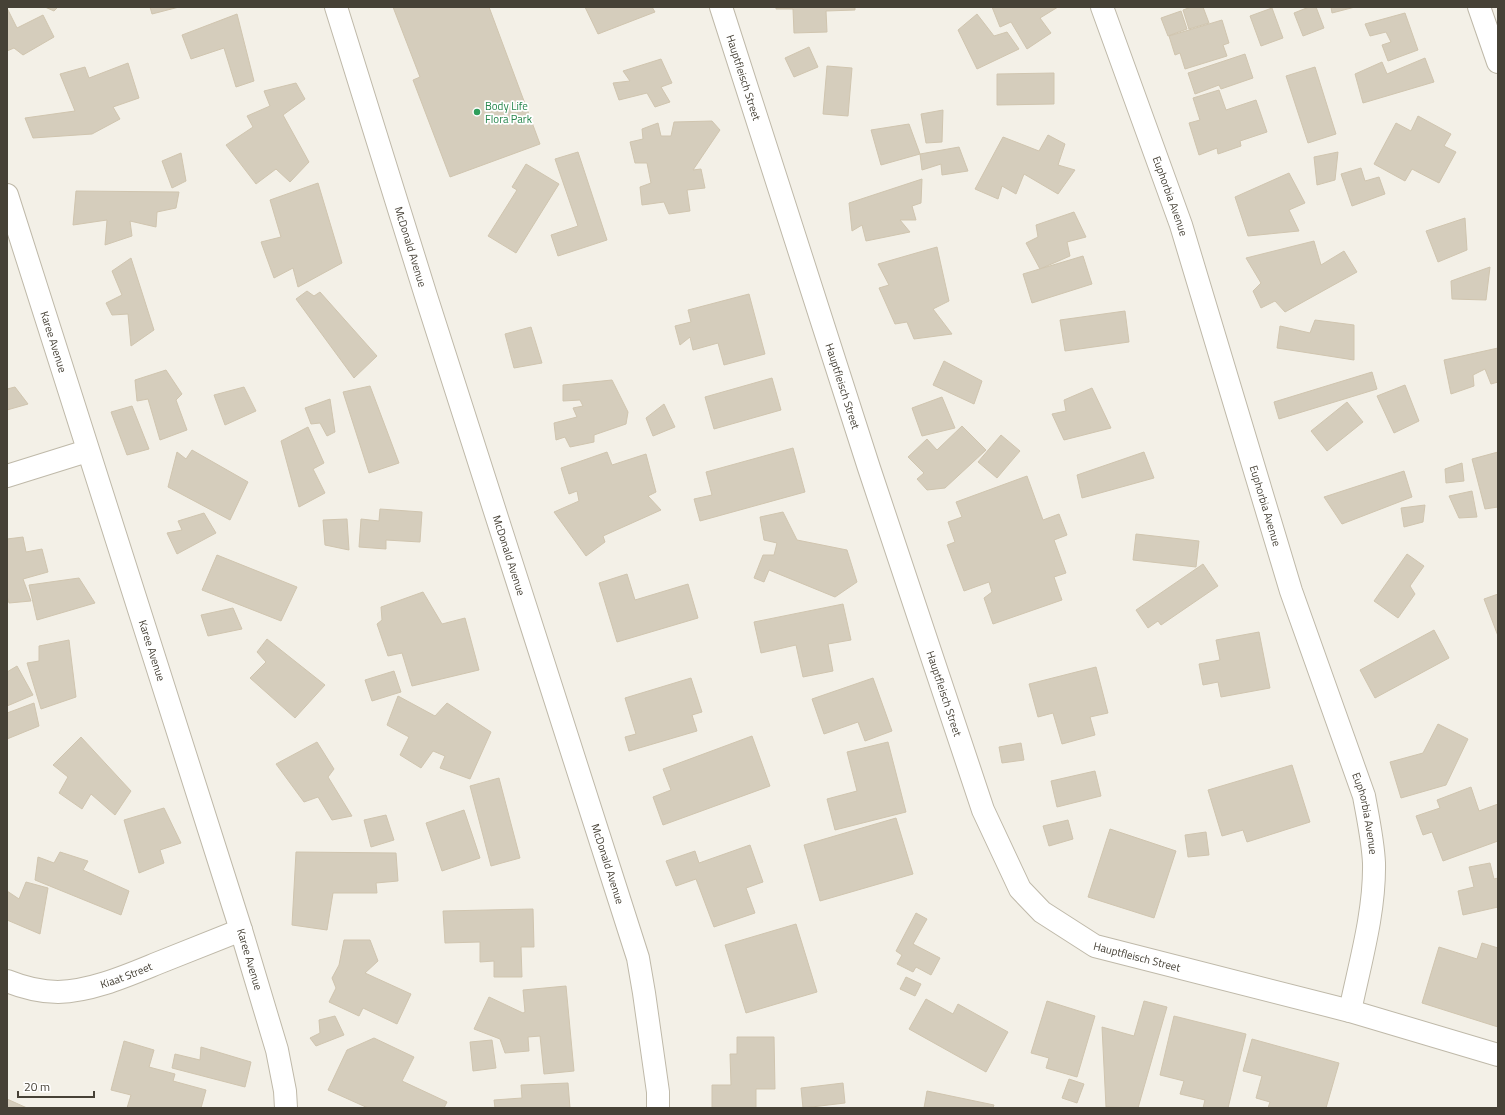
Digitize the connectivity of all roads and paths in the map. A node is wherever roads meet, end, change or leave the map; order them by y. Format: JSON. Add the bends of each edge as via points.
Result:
{"nodes":[{"id":1,"x":336,"y":7,"type":"edge"},
{"id":2,"x":721,"y":7,"type":"edge"},
{"id":3,"x":1102,"y":7,"type":"edge"},
{"id":4,"x":1480,"y":7,"type":"edge"},
{"id":5,"x":1498,"y":62,"type":"edge"},
{"id":6,"x":7,"y":195,"type":"edge"},
{"id":7,"x":87,"y":451,"type":"junction"},
{"id":8,"x":7,"y":476,"type":"edge"},
{"id":9,"x":241,"y":930,"type":"junction"},
{"id":10,"x":7,"y":981,"type":"edge"},
{"id":11,"x":1350,"y":1011,"type":"junction"},
{"id":12,"x":1498,"y":1055,"type":"edge"},
{"id":13,"x":286,"y":1108,"type":"edge"},
{"id":14,"x":658,"y":1108,"type":"edge"}],
"edges":[{"from":1,"to":14,"type":"street","name":"McDonald Avenue","via":[[638,958],[656,1077]]},
{"from":2,"to":11,"type":"street","name":"Hauptfleisch Street","via":[[866,461],[981,802],[1020,889],[1042,912],[1095,946]]},
{"from":3,"to":11,"type":"street","name":"Euphorbia Avenue","via":[[1181,225],[1291,591],[1364,796],[1374,863],[1370,918]]},
{"from":4,"to":5,"type":"street"},
{"from":6,"to":7,"type":"street","name":"Karee Avenue"},
{"from":7,"to":8,"type":"street"},
{"from":7,"to":9,"type":"street","name":"Karee Avenue"},
{"from":9,"to":10,"type":"street","name":"Kiaat Street","via":[[121,978],[69,991],[41,990]]},
{"from":9,"to":13,"type":"street","name":"Karee Avenue","via":[[277,1050]]},
{"from":11,"to":12,"type":"street","name":"Hauptfleisch Street"}]}
